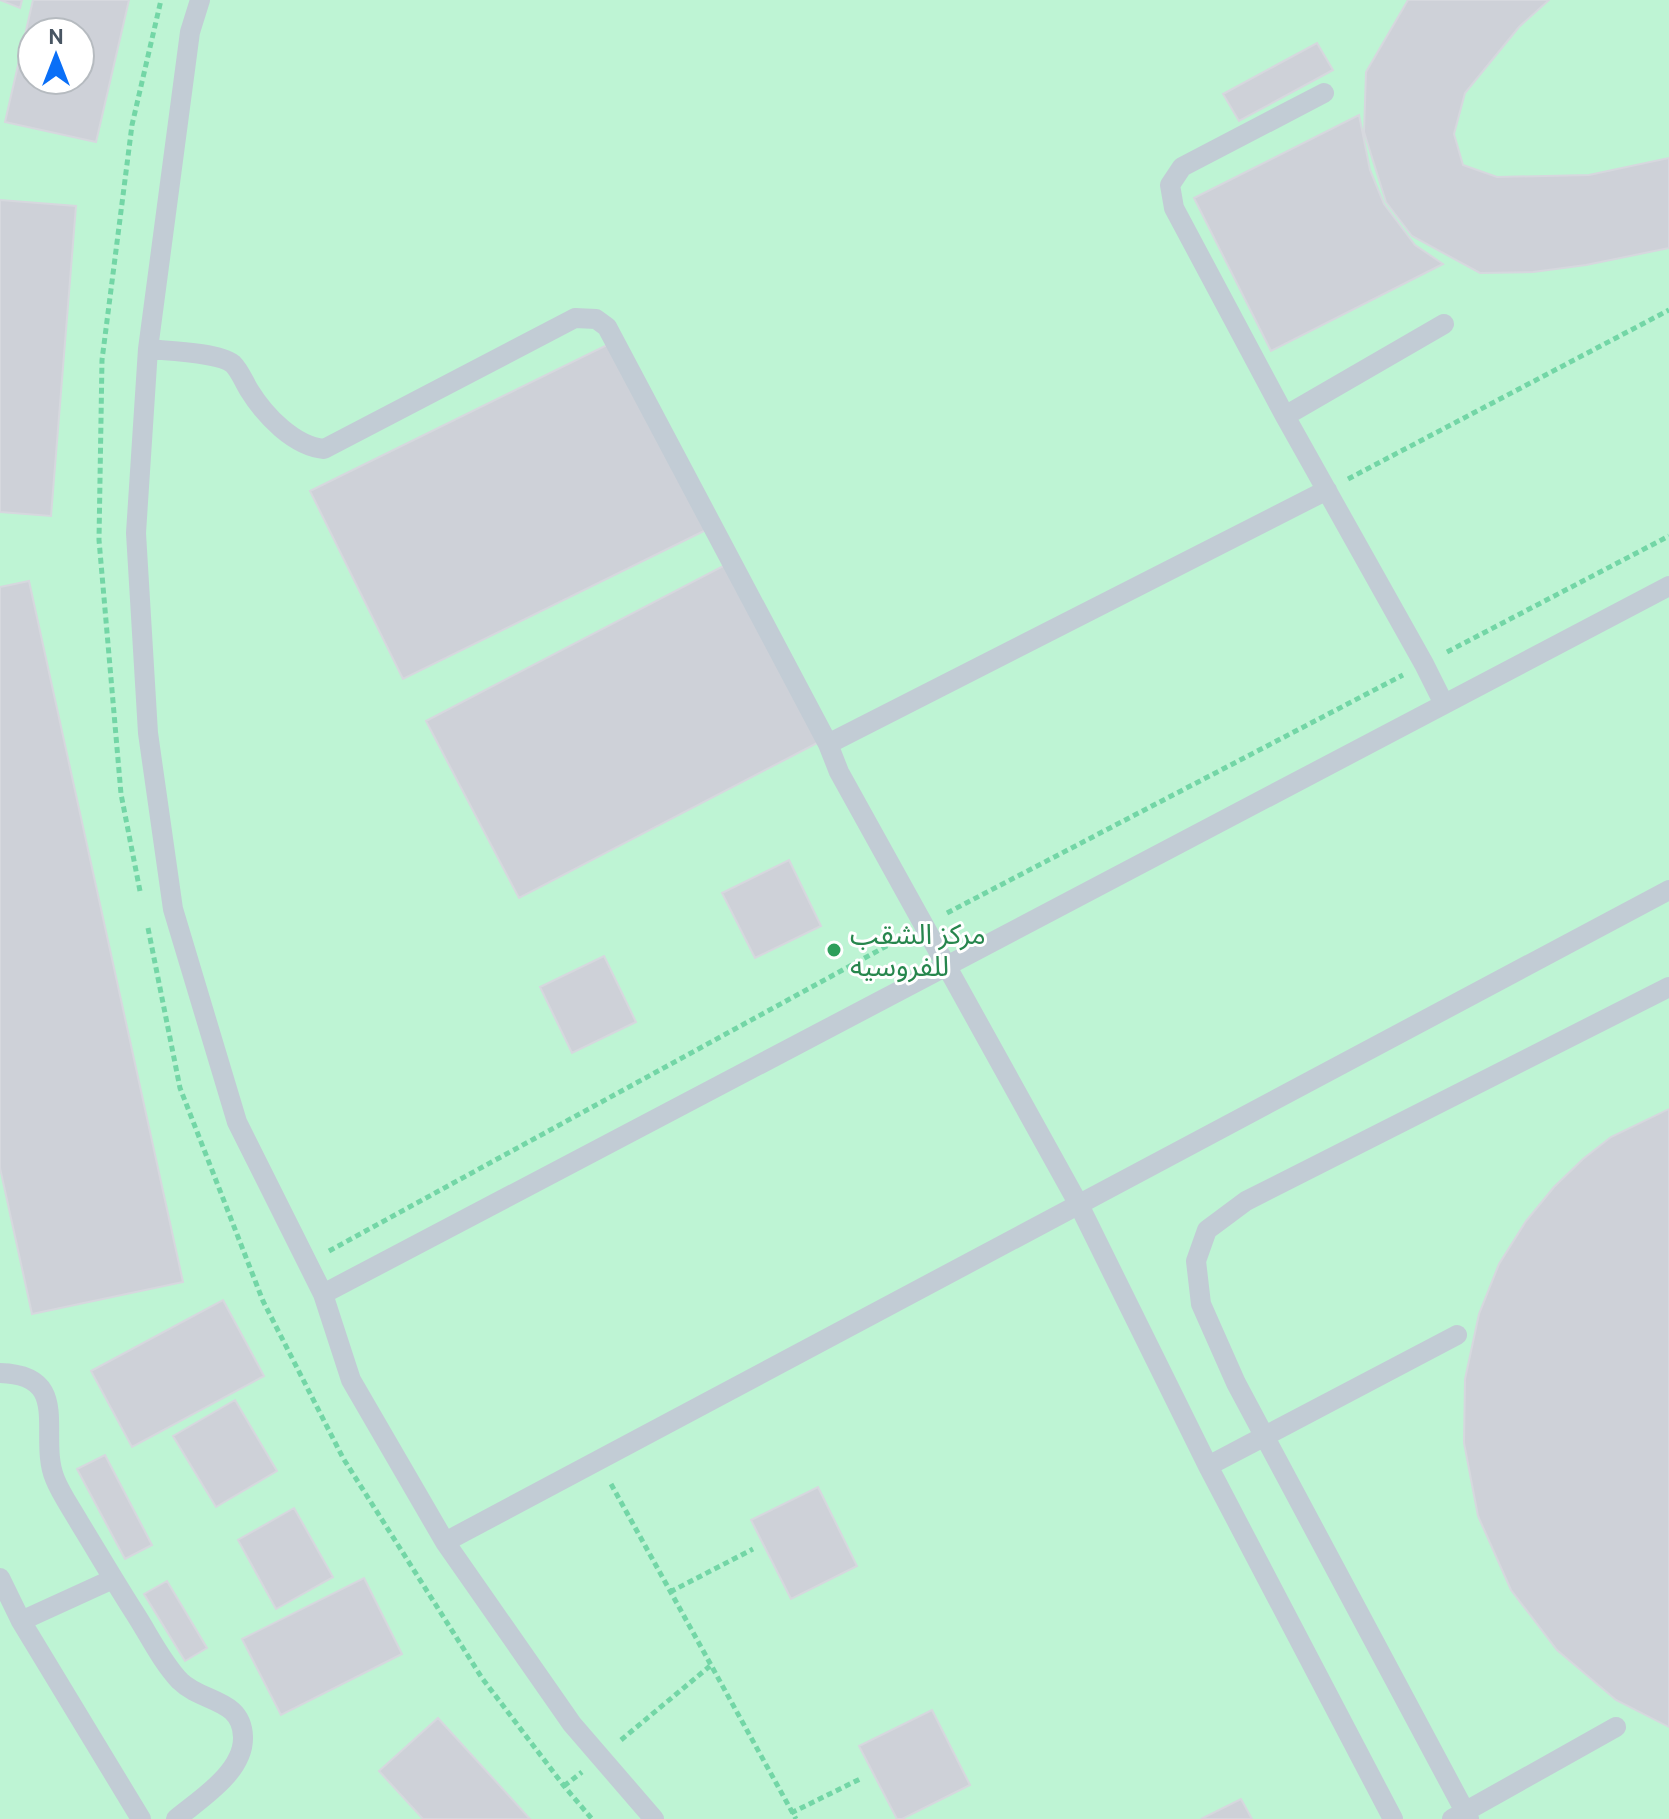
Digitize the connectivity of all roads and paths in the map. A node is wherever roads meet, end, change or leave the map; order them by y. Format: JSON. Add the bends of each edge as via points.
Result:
{"nodes":[{"id":1,"x":161,"y":0,"type":"edge"},
{"id":2,"x":200,"y":0,"type":"edge"},
{"id":3,"x":1324,"y":93,"type":"dead end"},
{"id":4,"x":1669,"y":310,"type":"edge"},
{"id":5,"x":1444,"y":324,"type":"dead end"},
{"id":6,"x":148,"y":349,"type":"junction"},
{"id":7,"x":1285,"y":416,"type":"junction"},
{"id":8,"x":1327,"y":490,"type":"junction"},
{"id":9,"x":1669,"y":536,"type":"edge"},
{"id":10,"x":1669,"y":586,"type":"edge"},
{"id":11,"x":1424,"y":664,"type":"junction"},
{"id":12,"x":1444,"y":704,"type":"junction"},
{"id":13,"x":828,"y":744,"type":"junction"},
{"id":14,"x":1669,"y":890,"type":"edge"},
{"id":15,"x":142,"y":902,"type":"dead end"},
{"id":16,"x":146,"y":918,"type":"dead end"},
{"id":17,"x":924,"y":925,"type":"junction"},
{"id":18,"x":946,"y":966,"type":"junction"},
{"id":19,"x":1669,"y":987,"type":"edge"},
{"id":20,"x":1079,"y":1205,"type":"junction"},
{"id":21,"x":307,"y":1263,"type":"junction"},
{"id":22,"x":323,"y":1294,"type":"junction"},
{"id":23,"x":1457,"y":1335,"type":"dead end"},
{"id":24,"x":0,"y":1373,"type":"edge"},
{"id":25,"x":1264,"y":1436,"type":"junction"},
{"id":26,"x":598,"y":1461,"type":"junction"},
{"id":27,"x":1208,"y":1466,"type":"junction"},
{"id":28,"x":445,"y":1542,"type":"junction"},
{"id":29,"x":753,"y":1549,"type":"dead end"},
{"id":30,"x":0,"y":1578,"type":"edge"},
{"id":31,"x":113,"y":1579,"type":"junction"},
{"id":32,"x":670,"y":1592,"type":"junction"},
{"id":33,"x":21,"y":1621,"type":"junction"},
{"id":34,"x":710,"y":1666,"type":"junction"},
{"id":35,"x":1616,"y":1727,"type":"dead end"},
{"id":36,"x":601,"y":1756,"type":"junction"},
{"id":37,"x":860,"y":1779,"type":"dead end"},
{"id":38,"x":564,"y":1786,"type":"junction"},
{"id":39,"x":791,"y":1813,"type":"junction"},
{"id":40,"x":1462,"y":1816,"type":"edge"},
{"id":41,"x":141,"y":1819,"type":"edge"},
{"id":42,"x":176,"y":1819,"type":"edge"},
{"id":43,"x":592,"y":1819,"type":"edge"},
{"id":44,"x":654,"y":1819,"type":"edge"},
{"id":45,"x":796,"y":1819,"type":"edge"},
{"id":46,"x":1393,"y":1819,"type":"edge"}],
"edges":[{"from":1,"to":15,"type":"path","via":[[132,125],[102,375],[99,540],[121,794]]},
{"from":2,"to":6,"type":"lane","via":[[190,32]]},
{"from":3,"to":7,"type":"lane","via":[[1182,167],[1170,185],[1174,208]]},
{"from":4,"to":8,"type":"path"},
{"from":5,"to":7,"type":"lane"},
{"from":6,"to":13,"type":"lane","via":[[232,363],[272,418],[302,445],[324,449],[575,318],[596,319],[607,327]]},
{"from":6,"to":21,"type":"lane","via":[[136,533],[148,733],[173,909],[237,1122]]},
{"from":7,"to":8,"type":"lane"},
{"from":8,"to":11,"type":"lane"},
{"from":8,"to":13,"type":"lane"},
{"from":9,"to":11,"type":"path"},
{"from":10,"to":12,"type":"lane"},
{"from":11,"to":12,"type":"lane"},
{"from":11,"to":17,"type":"path"},
{"from":12,"to":18,"type":"lane"},
{"from":13,"to":17,"type":"lane"},
{"from":14,"to":20,"type":"lane"},
{"from":16,"to":38,"type":"path","via":[[180,1088],[263,1301],[343,1458],[482,1678]]},
{"from":17,"to":18,"type":"lane"},
{"from":17,"to":21,"type":"path"},
{"from":18,"to":20,"type":"lane"},
{"from":18,"to":22,"type":"lane"},
{"from":19,"to":25,"type":"lane","via":[[1246,1201],[1207,1230],[1196,1261],[1201,1304]]},
{"from":20,"to":26,"type":"lane"},
{"from":20,"to":27,"type":"lane"},
{"from":21,"to":22,"type":"lane"},
{"from":22,"to":28,"type":"lane","via":[[351,1380]]},
{"from":23,"to":25,"type":"lane"},
{"from":24,"to":31,"type":"lane","via":[[26,1377],[45,1394],[56,1481]]},
{"from":25,"to":27,"type":"lane"},
{"from":25,"to":40,"type":"lane"},
{"from":26,"to":28,"type":"lane"},
{"from":26,"to":32,"type":"path"},
{"from":27,"to":46,"type":"lane"},
{"from":28,"to":36,"type":"lane","via":[[572,1724]]},
{"from":29,"to":32,"type":"path"},
{"from":30,"to":33,"type":"lane"},
{"from":31,"to":33,"type":"lane"},
{"from":31,"to":42,"type":"lane","via":[[173,1673],[197,1693],[225,1703],[241,1722],[238,1758],[223,1779]]},
{"from":32,"to":34,"type":"path"},
{"from":33,"to":41,"type":"lane"},
{"from":34,"to":36,"type":"path"},
{"from":34,"to":39,"type":"path"},
{"from":35,"to":40,"type":"lane"},
{"from":36,"to":38,"type":"path"},
{"from":36,"to":44,"type":"lane"},
{"from":37,"to":39,"type":"path"},
{"from":38,"to":43,"type":"path"},
{"from":39,"to":45,"type":"path"}]}
